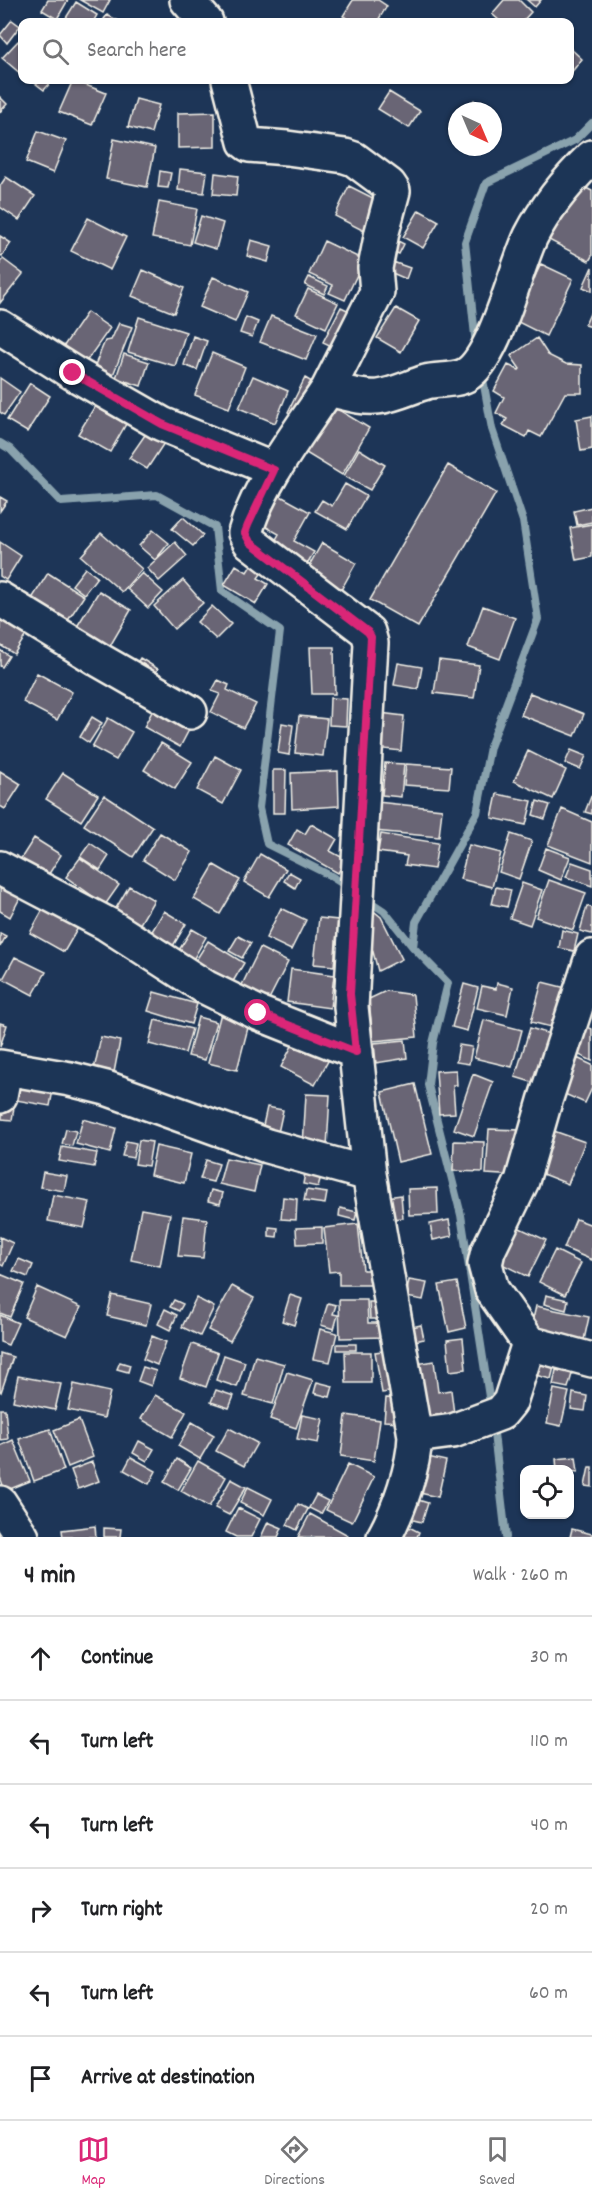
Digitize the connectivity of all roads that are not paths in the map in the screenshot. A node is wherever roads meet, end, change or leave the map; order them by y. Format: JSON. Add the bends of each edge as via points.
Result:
{"nodes":[{"id":1,"x":187,"y":0,"type":"edge"},
{"id":2,"x":203,"y":18,"type":"edge"},
{"id":3,"x":230,"y":84,"type":"edge"},
{"id":4,"x":592,"y":157,"type":"edge"},
{"id":5,"x":0,"y":327,"type":"edge"},
{"id":6,"x":328,"y":389,"type":"junction"},
{"id":7,"x":274,"y":470,"type":"junction"},
{"id":8,"x":0,"y":599,"type":"edge"},
{"id":9,"x":190,"y":712,"type":"dead end"},
{"id":10,"x":0,"y":868,"type":"edge"},
{"id":11,"x":592,"y":957,"type":"edge"},
{"id":12,"x":356,"y":1052,"type":"junction"},
{"id":13,"x":2,"y":1077,"type":"edge"},
{"id":14,"x":369,"y":1174,"type":"junction"},
{"id":15,"x":529,"y":1343,"type":"junction"},
{"id":16,"x":592,"y":1360,"type":"edge"},
{"id":17,"x":415,"y":1436,"type":"junction"},
{"id":18,"x":0,"y":1503,"type":"edge"},
{"id":19,"x":22,"y":1537,"type":"edge"},
{"id":20,"x":384,"y":1537,"type":"edge"}],
"edges":[{"from":1,"to":2,"type":"street"},
{"from":3,"to":6,"type":"street","via":[[244,142],[345,156],[393,191],[375,268],[377,292]]},
{"from":4,"to":6,"type":"street","via":[[546,208],[481,358],[464,376],[377,397]]},
{"from":5,"to":7,"type":"street","via":[[162,424]]},
{"from":6,"to":7,"type":"street"},
{"from":7,"to":12,"type":"street","via":[[245,533],[250,542],[371,637],[350,994]]},
{"from":8,"to":9,"type":"street"},
{"from":10,"to":12,"type":"street","via":[[107,924],[205,987]]},
{"from":11,"to":15,"type":"street","via":[[522,1181],[485,1264],[492,1290]]},
{"from":12,"to":14,"type":"street"},
{"from":13,"to":14,"type":"street","via":[[70,1079],[106,1088],[235,1136]]},
{"from":14,"to":17,"type":"street"},
{"from":15,"to":16,"type":"street"},
{"from":15,"to":17,"type":"street","via":[[510,1402],[491,1416],[453,1431]]},
{"from":17,"to":20,"type":"street","via":[[414,1455]]},
{"from":18,"to":19,"type":"street"}]}
